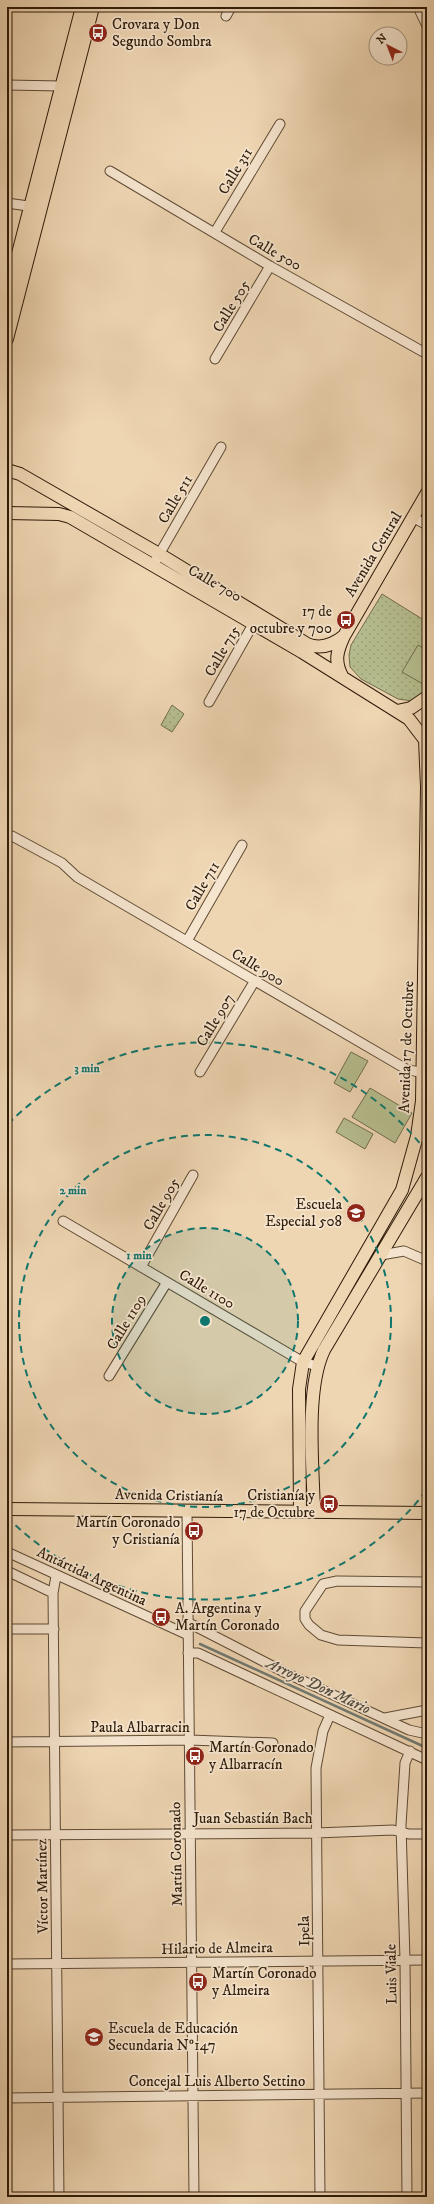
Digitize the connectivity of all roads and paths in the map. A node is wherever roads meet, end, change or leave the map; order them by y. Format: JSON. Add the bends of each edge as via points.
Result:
{"nodes":[{"id":1,"x":82,"y":7,"type":"edge"},
{"id":2,"x":93,"y":7,"type":"edge"},
{"id":3,"x":231,"y":7,"type":"edge"},
{"id":4,"x":418,"y":7,"type":"edge"},
{"id":5,"x":226,"y":16,"type":"dead end"},
{"id":6,"x":427,"y":26,"type":"edge"},
{"id":7,"x":7,"y":85,"type":"edge"},
{"id":8,"x":61,"y":86,"type":"junction"},
{"id":9,"x":280,"y":124,"type":"dead end"},
{"id":10,"x":110,"y":171,"type":"dead end"},
{"id":11,"x":7,"y":203,"type":"edge"},
{"id":12,"x":35,"y":207,"type":"junction"},
{"id":13,"x":215,"y":232,"type":"junction"},
{"id":14,"x":270,"y":266,"type":"junction"},
{"id":15,"x":7,"y":296,"type":"edge"},
{"id":16,"x":9,"y":327,"type":"edge"},
{"id":17,"x":7,"y":339,"type":"edge"},
{"id":18,"x":427,"y":354,"type":"edge"},
{"id":19,"x":215,"y":359,"type":"dead end"},
{"id":20,"x":221,"y":447,"type":"dead end"},
{"id":21,"x":7,"y":470,"type":"edge"},
{"id":22,"x":427,"y":493,"type":"edge"},
{"id":23,"x":7,"y":513,"type":"edge"},
{"id":24,"x":414,"y":518,"type":"junction"},
{"id":25,"x":427,"y":525,"type":"edge"},
{"id":26,"x":156,"y":559,"type":"junction"},
{"id":27,"x":256,"y":619,"type":"junction"},
{"id":28,"x":344,"y":636,"type":"junction"},
{"id":29,"x":342,"y":676,"type":"junction"},
{"id":30,"x":427,"y":697,"type":"edge"},
{"id":31,"x":209,"y":702,"type":"dead end"},
{"id":32,"x":397,"y":711,"type":"junction"},
{"id":33,"x":427,"y":811,"type":"edge"},
{"id":34,"x":7,"y":836,"type":"edge"},
{"id":35,"x":242,"y":845,"type":"dead end"},
{"id":36,"x":187,"y":941,"type":"junction"},
{"id":37,"x":254,"y":982,"type":"junction"},
{"id":38,"x":200,"y":1072,"type":"dead end"},
{"id":39,"x":425,"y":1074,"type":"edge"},
{"id":40,"x":193,"y":1175,"type":"dead end"},
{"id":41,"x":427,"y":1177,"type":"edge"},
{"id":42,"x":402,"y":1190,"type":"junction"},
{"id":43,"x":416,"y":1196,"type":"junction"},
{"id":44,"x":64,"y":1221,"type":"dead end"},
{"id":45,"x":381,"y":1255,"type":"junction"},
{"id":46,"x":427,"y":1261,"type":"edge"},
{"id":47,"x":141,"y":1266,"type":"junction"},
{"id":48,"x":166,"y":1282,"type":"junction"},
{"id":49,"x":303,"y":1362,"type":"junction"},
{"id":50,"x":317,"y":1366,"type":"junction"},
{"id":51,"x":109,"y":1376,"type":"dead end"},
{"id":52,"x":7,"y":1509,"type":"edge"},
{"id":53,"x":187,"y":1512,"type":"junction"},
{"id":54,"x":300,"y":1512,"type":"junction"},
{"id":55,"x":314,"y":1512,"type":"junction"},
{"id":56,"x":427,"y":1513,"type":"edge"},
{"id":57,"x":7,"y":1552,"type":"edge"},
{"id":58,"x":7,"y":1572,"type":"edge"},
{"id":59,"x":56,"y":1576,"type":"junction"},
{"id":60,"x":427,"y":1582,"type":"edge"},
{"id":61,"x":54,"y":1593,"type":"junction"},
{"id":62,"x":187,"y":1622,"type":"junction"},
{"id":63,"x":7,"y":1629,"type":"edge"},
{"id":64,"x":54,"y":1629,"type":"junction"},
{"id":65,"x":188,"y":1635,"type":"junction"},
{"id":66,"x":427,"y":1643,"type":"edge"},
{"id":67,"x":188,"y":1653,"type":"junction"},
{"id":68,"x":427,"y":1710,"type":"edge"},
{"id":69,"x":330,"y":1715,"type":"junction"},
{"id":70,"x":385,"y":1718,"type":"junction"},
{"id":71,"x":427,"y":1734,"type":"edge"},
{"id":72,"x":190,"y":1740,"type":"junction"},
{"id":73,"x":7,"y":1742,"type":"edge"},
{"id":74,"x":55,"y":1742,"type":"junction"},
{"id":75,"x":273,"y":1743,"type":"dead end"},
{"id":76,"x":410,"y":1751,"type":"junction"},
{"id":77,"x":427,"y":1760,"type":"edge"},
{"id":78,"x":401,"y":1831,"type":"junction"},
{"id":79,"x":189,"y":1832,"type":"junction"},
{"id":80,"x":316,"y":1833,"type":"junction"},
{"id":81,"x":427,"y":1834,"type":"edge"},
{"id":82,"x":7,"y":1835,"type":"edge"},
{"id":83,"x":56,"y":1835,"type":"junction"},
{"id":84,"x":405,"y":1960,"type":"junction"},
{"id":85,"x":427,"y":1960,"type":"edge"},
{"id":86,"x":318,"y":1961,"type":"junction"},
{"id":87,"x":57,"y":1963,"type":"junction"},
{"id":88,"x":192,"y":1963,"type":"junction"},
{"id":89,"x":7,"y":1964,"type":"edge"},
{"id":90,"x":427,"y":2093,"type":"edge"},
{"id":91,"x":406,"y":2094,"type":"junction"},
{"id":92,"x":193,"y":2095,"type":"junction"},
{"id":93,"x":320,"y":2095,"type":"junction"},
{"id":94,"x":59,"y":2096,"type":"junction"},
{"id":95,"x":7,"y":2098,"type":"edge"},
{"id":96,"x":59,"y":2197,"type":"edge"},
{"id":97,"x":194,"y":2197,"type":"edge"},
{"id":98,"x":320,"y":2197,"type":"edge"},
{"id":99,"x":407,"y":2197,"type":"edge"}],
"edges":[{"from":1,"to":8,"type":"main road"},
{"from":2,"to":12,"type":"main road"},
{"from":3,"to":5,"type":"street"},
{"from":4,"to":6,"type":"street"},
{"from":7,"to":8,"type":"street"},
{"from":8,"to":12,"type":"main road"},
{"from":9,"to":13,"type":"street","name":"Calle 311"},
{"from":10,"to":13,"type":"street","name":"Calle 500"},
{"from":11,"to":12,"type":"street"},
{"from":12,"to":15,"type":"main road"},
{"from":12,"to":16,"type":"main road"},
{"from":13,"to":14,"type":"street","name":"Calle 500"},
{"from":14,"to":18,"type":"street","name":"Calle 500"},
{"from":14,"to":19,"type":"street","name":"Calle 505"},
{"from":16,"to":17,"type":"main road"},
{"from":20,"to":26,"type":"street","name":"Calle 511"},
{"from":21,"to":26,"type":"main road","name":"Calle 700","via":[[20,474]]},
{"from":22,"to":24,"type":"main road","name":"Avenida Central"},
{"from":23,"to":26,"type":"main road","name":"Calle 700","via":[[65,515]]},
{"from":24,"to":25,"type":"street"},
{"from":24,"to":28,"type":"main road","name":"Avenida Central"},
{"from":26,"to":27,"type":"main road","name":"Calle 700"},
{"from":27,"to":28,"type":"main road","name":"Calle 700","via":[[317,647],[332,645]]},
{"from":27,"to":29,"type":"main road","name":"Calle 700"},
{"from":27,"to":31,"type":"street","name":"Calle 715"},
{"from":28,"to":29,"type":"main road","name":"Avenida Central","via":[[336,655]]},
{"from":29,"to":32,"type":"main road","name":"Calle 700"},
{"from":30,"to":32,"type":"main road","via":[[411,708]]},
{"from":32,"to":33,"type":"main road","name":"Avenida 17 de Octubre","via":[[416,725],[425,740]]},
{"from":33,"to":39,"type":"main road","name":"Avenida 17 de Octubre"},
{"from":34,"to":36,"type":"street","name":"Calle 900","via":[[12,836],[62,863],[77,877]]},
{"from":35,"to":36,"type":"street","name":"Calle 711"},
{"from":36,"to":37,"type":"street","name":"Calle 900"},
{"from":37,"to":38,"type":"street","name":"Calle 907"},
{"from":37,"to":39,"type":"street","name":"Calle 900","via":[[406,1069]]},
{"from":39,"to":42,"type":"main road","name":"Avenida 17 de Octubre","via":[[417,1136]]},
{"from":40,"to":47,"type":"street","name":"Calle 905"},
{"from":41,"to":43,"type":"main road"},
{"from":42,"to":43,"type":"street"},
{"from":42,"to":49,"type":"main road","name":"Avenida 17 de Octubre"},
{"from":43,"to":45,"type":"main road"},
{"from":44,"to":47,"type":"street","name":"Calle 1100"},
{"from":45,"to":46,"type":"street","via":[[404,1251]]},
{"from":45,"to":50,"type":"main road"},
{"from":47,"to":48,"type":"street","name":"Calle 1100"},
{"from":48,"to":49,"type":"street","name":"Calle 1100"},
{"from":48,"to":51,"type":"street","name":"Calle 1109"},
{"from":49,"to":50,"type":"street","name":"Calle 1100"},
{"from":49,"to":54,"type":"main road","name":"Avenida 17 de Octubre","via":[[299,1389]]},
{"from":50,"to":55,"type":"main road","via":[[313,1390]]},
{"from":52,"to":53,"type":"main road","name":"Avenida Cristianía"},
{"from":53,"to":54,"type":"main road","name":"Avenida Cristianía"},
{"from":53,"to":62,"type":"street","name":"Martín Coronado"},
{"from":54,"to":55,"type":"main road","name":"Avenida Cristianía"},
{"from":55,"to":56,"type":"main road","name":"Avenida Cristianía"},
{"from":57,"to":59,"type":"street","name":"Antártida Argentina"},
{"from":58,"to":61,"type":"street"},
{"from":59,"to":61,"type":"street","name":"Víctor Martínez"},
{"from":59,"to":65,"type":"street","name":"Antártida Argentina"},
{"from":60,"to":66,"type":"street","via":[[337,1581],[323,1584],[305,1611],[305,1619],[309,1625],[329,1639]]},
{"from":61,"to":64,"type":"street","name":"Víctor Martínez"},
{"from":62,"to":65,"type":"street","name":"Martín Coronado"},
{"from":62,"to":70,"type":"street","via":[[286,1673]]},
{"from":63,"to":64,"type":"street"},
{"from":64,"to":74,"type":"street","name":"Víctor Martínez"},
{"from":65,"to":67,"type":"street","name":"Martín Coronado"},
{"from":67,"to":69,"type":"street","via":[[198,1653]]},
{"from":67,"to":72,"type":"street","name":"Martín Coronado"},
{"from":68,"to":70,"type":"street"},
{"from":69,"to":76,"type":"street"},
{"from":69,"to":80,"type":"street","name":"Ipela","via":[[323,1731],[317,1760]]},
{"from":70,"to":71,"type":"street","via":[[409,1730]]},
{"from":72,"to":74,"type":"street","name":"Paula Albarracin"},
{"from":72,"to":75,"type":"street","name":"Paula Albarracin"},
{"from":72,"to":79,"type":"street","name":"Martín Coronado"},
{"from":73,"to":74,"type":"street","name":"Paula Albarracin"},
{"from":74,"to":83,"type":"street","name":"Víctor Martínez"},
{"from":76,"to":77,"type":"street"},
{"from":76,"to":78,"type":"street","name":"Luis Viale","via":[[405,1763]]},
{"from":78,"to":80,"type":"street","name":"Juan Sebastián Bach"},
{"from":78,"to":81,"type":"street","name":"Juan Sebastián Bach","via":[[409,1834]]},
{"from":78,"to":84,"type":"street","name":"Luis Viale"},
{"from":79,"to":80,"type":"street","name":"Juan Sebastián Bach"},
{"from":79,"to":83,"type":"street","name":"Juan Sebastián Bach"},
{"from":79,"to":88,"type":"street","name":"Martín Coronado"},
{"from":80,"to":86,"type":"street","name":"Ipela"},
{"from":82,"to":83,"type":"street","name":"Juan Sebastián Bach"},
{"from":83,"to":87,"type":"street","name":"Víctor Martínez"},
{"from":84,"to":85,"type":"street","name":"Hilario de Almeira"},
{"from":84,"to":86,"type":"street","name":"Hilario de Almeira"},
{"from":84,"to":91,"type":"street","name":"Luis Viale"},
{"from":86,"to":88,"type":"street","name":"Hilario de Almeira"},
{"from":86,"to":93,"type":"street","name":"Ipela"},
{"from":87,"to":88,"type":"street","name":"Hilario de Almeira"},
{"from":87,"to":89,"type":"street","name":"Hilario de Almeira"},
{"from":87,"to":94,"type":"street","name":"Víctor Martínez"},
{"from":88,"to":92,"type":"street","name":"Martín Coronado"},
{"from":90,"to":91,"type":"street","name":"Concejal Luis Alberto Settino"},
{"from":91,"to":93,"type":"street","name":"Concejal Luis Alberto Settino"},
{"from":91,"to":99,"type":"street","name":"Luis Viale"},
{"from":92,"to":93,"type":"street","name":"Concejal Luis Alberto Settino"},
{"from":92,"to":94,"type":"street","name":"Concejal Luis Alberto Settino"},
{"from":92,"to":97,"type":"street","name":"Martín Coronado"},
{"from":93,"to":98,"type":"street","name":"Ipela"},
{"from":94,"to":95,"type":"street","name":"Concejal Luis Alberto Settino"},
{"from":94,"to":96,"type":"street","name":"Víctor Martínez"}]}
